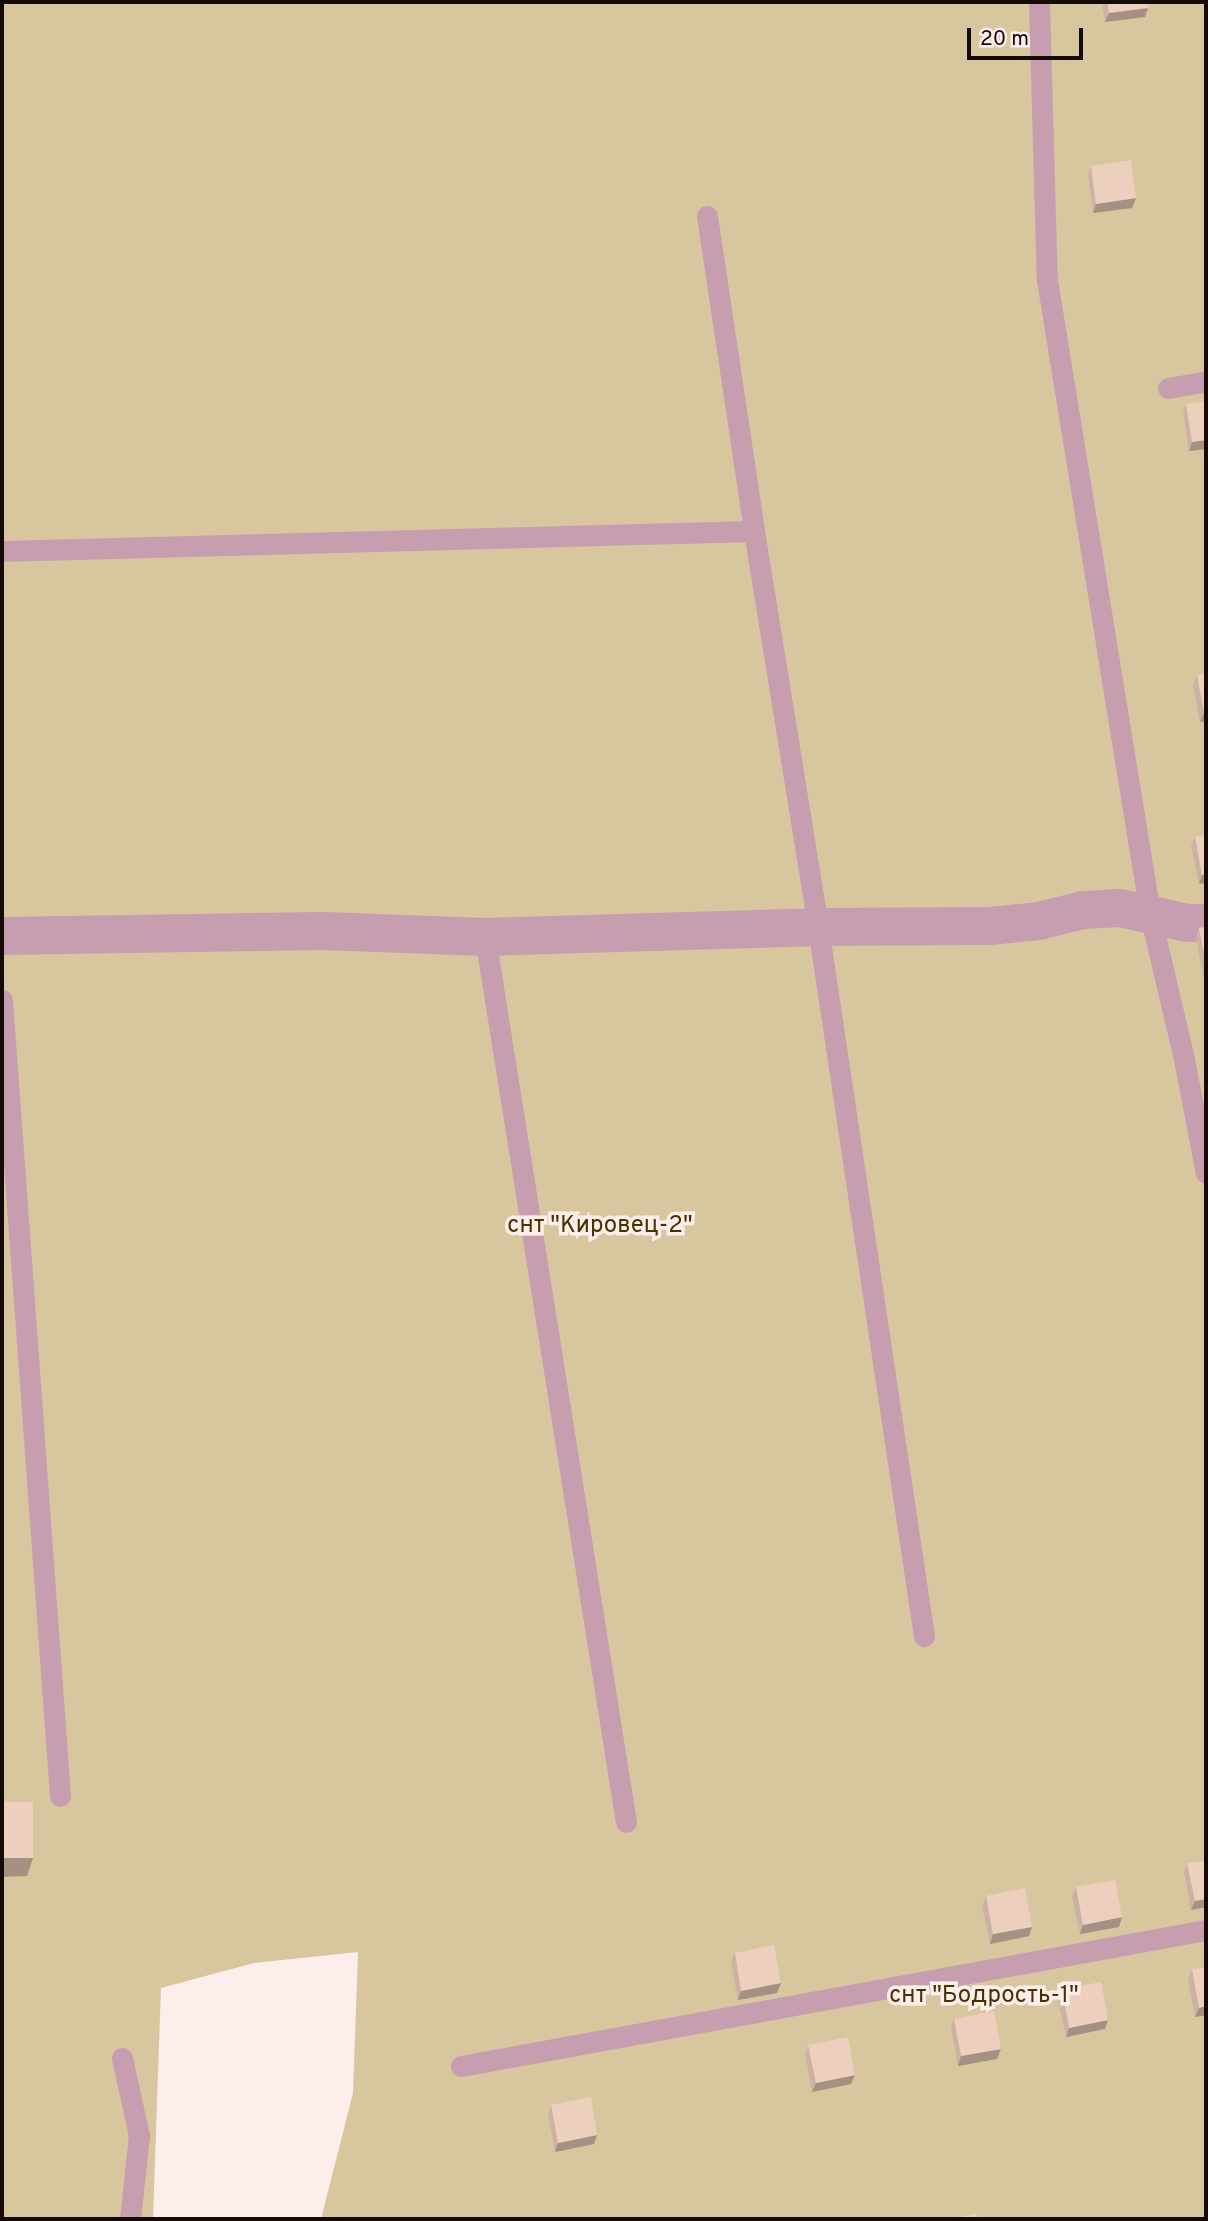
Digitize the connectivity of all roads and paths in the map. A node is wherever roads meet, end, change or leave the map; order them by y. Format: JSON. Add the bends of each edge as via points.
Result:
{"nodes":[{"id":1,"x":1039,"y":2,"type":"edge"},
{"id":2,"x":707,"y":216,"type":"dead end"},
{"id":3,"x":1206,"y":381,"type":"edge"},
{"id":4,"x":1168,"y":388,"type":"dead end"},
{"id":5,"x":754,"y":531,"type":"junction"},
{"id":6,"x":2,"y":551,"type":"edge"},
{"id":7,"x":1150,"y":914,"type":"junction"},
{"id":8,"x":1206,"y":923,"type":"edge"},
{"id":9,"x":818,"y":927,"type":"junction"},
{"id":10,"x":2,"y":936,"type":"edge"},
{"id":11,"x":485,"y":937,"type":"junction"},
{"id":12,"x":2,"y":1000,"type":"edge"},
{"id":13,"x":1206,"y":1173,"type":"edge"},
{"id":14,"x":924,"y":1636,"type":"dead end"},
{"id":15,"x":60,"y":1796,"type":"dead end"},
{"id":16,"x":626,"y":1822,"type":"dead end"},
{"id":17,"x":1206,"y":1930,"type":"edge"},
{"id":18,"x":122,"y":2059,"type":"dead end"},
{"id":19,"x":461,"y":2066,"type":"dead end"},
{"id":20,"x":130,"y":2219,"type":"edge"}],
"edges":[{"from":1,"to":7,"type":"lane","via":[[1047,280]]},
{"from":2,"to":5,"type":"lane"},
{"from":3,"to":4,"type":"lane"},
{"from":5,"to":6,"type":"lane"},
{"from":5,"to":9,"type":"lane"},
{"from":7,"to":8,"type":"street"},
{"from":7,"to":9,"type":"street","via":[[1120,908],[990,926]]},
{"from":7,"to":13,"type":"lane"},
{"from":9,"to":11,"type":"street"},
{"from":9,"to":14,"type":"lane"},
{"from":10,"to":11,"type":"street","via":[[323,931]]},
{"from":11,"to":16,"type":"lane"},
{"from":12,"to":15,"type":"lane"},
{"from":17,"to":19,"type":"lane"},
{"from":18,"to":20,"type":"lane","via":[[139,2135]]}]}
